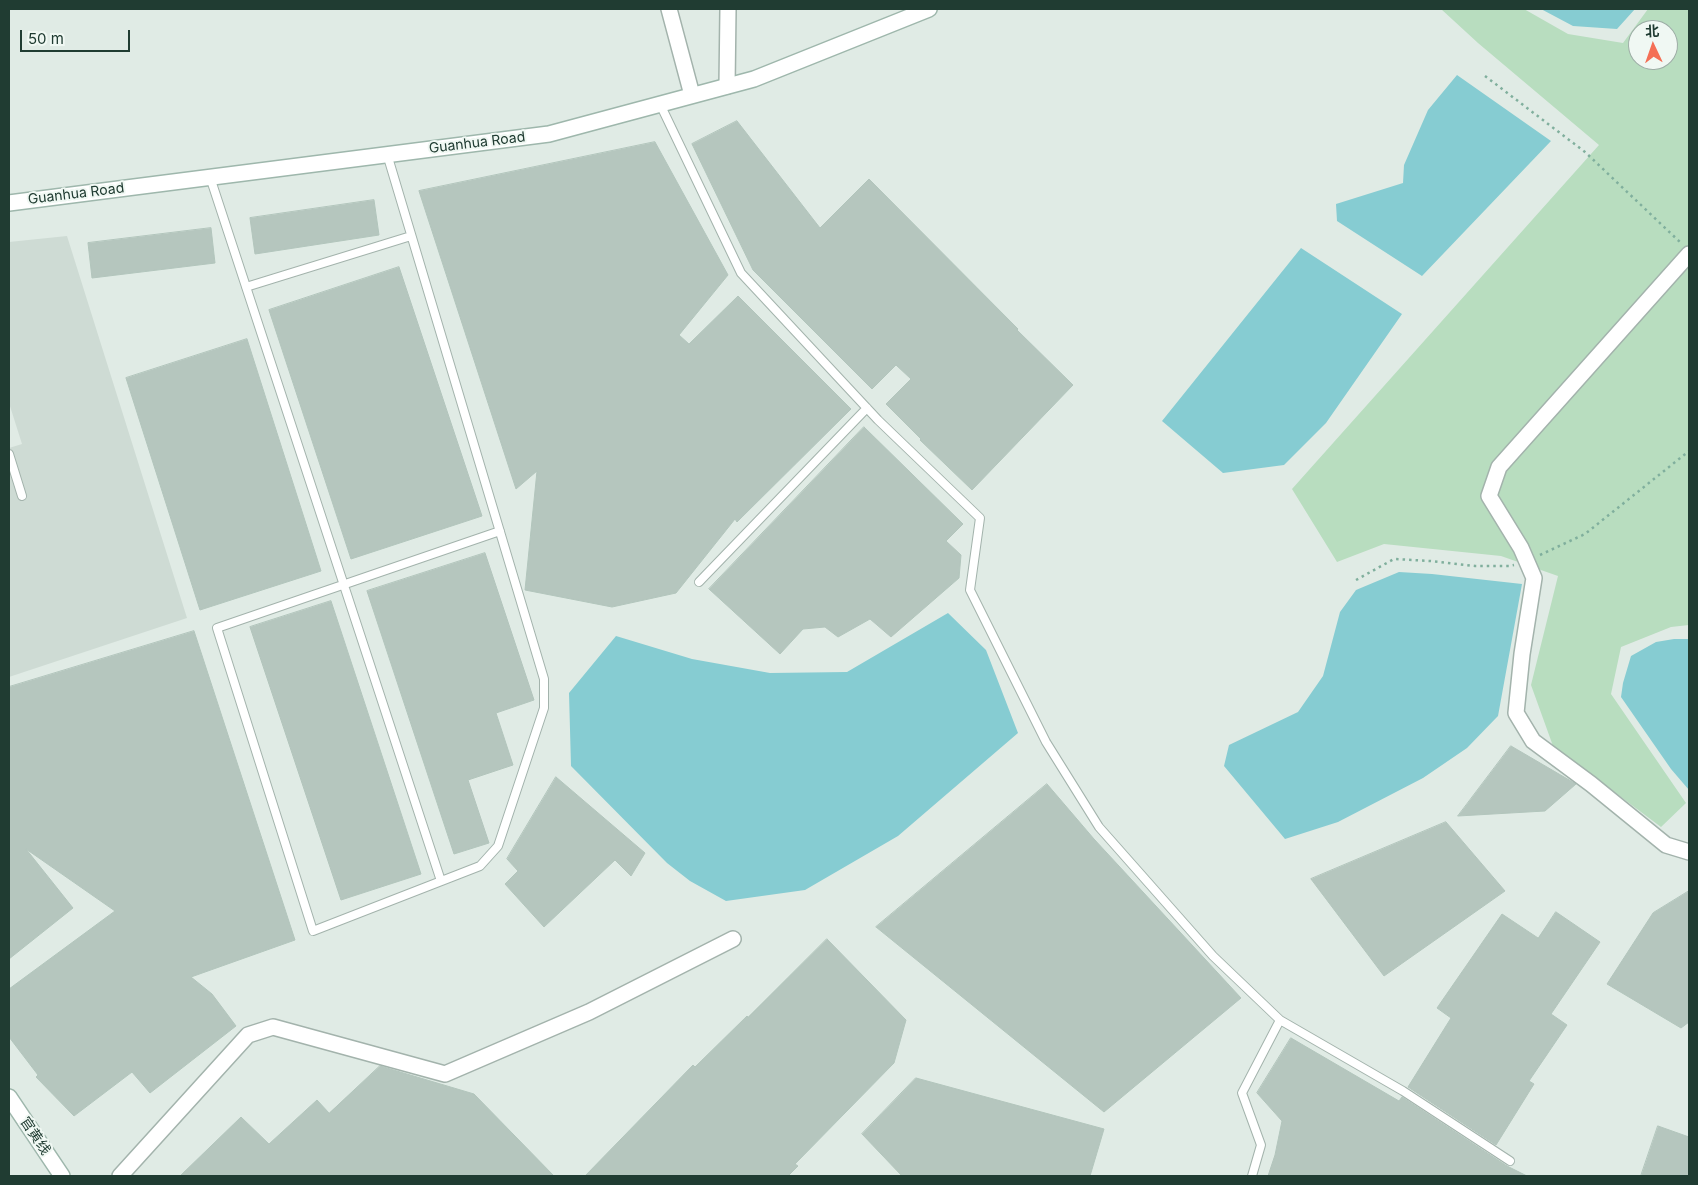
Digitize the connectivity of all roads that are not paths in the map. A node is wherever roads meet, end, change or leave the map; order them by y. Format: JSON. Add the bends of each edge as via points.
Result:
{"nodes":[{"id":1,"x":669,"y":9,"type":"edge"},
{"id":2,"x":728,"y":9,"type":"edge"},
{"id":3,"x":929,"y":9,"type":"edge"},
{"id":4,"x":726,"y":86,"type":"junction"},
{"id":5,"x":692,"y":95,"type":"junction"},
{"id":6,"x":660,"y":104,"type":"junction"},
{"id":7,"x":387,"y":154,"type":"junction"},
{"id":8,"x":210,"y":177,"type":"junction"},
{"id":9,"x":9,"y":203,"type":"edge"},
{"id":10,"x":411,"y":236,"type":"junction"},
{"id":11,"x":1686,"y":249,"type":"edge"},
{"id":12,"x":246,"y":287,"type":"junction"},
{"id":13,"x":867,"y":408,"type":"junction"},
{"id":14,"x":9,"y":454,"type":"edge"},
{"id":15,"x":22,"y":496,"type":"dead end"},
{"id":16,"x":500,"y":531,"type":"junction"},
{"id":17,"x":699,"y":582,"type":"dead end"},
{"id":18,"x":343,"y":584,"type":"junction"},
{"id":19,"x":1689,"y":852,"type":"edge"},
{"id":20,"x":441,"y":881,"type":"junction"},
{"id":21,"x":733,"y":939,"type":"dead end"},
{"id":22,"x":1280,"y":1020,"type":"junction"},
{"id":23,"x":9,"y":1097,"type":"edge"},
{"id":24,"x":1510,"y":1161,"type":"dead end"},
{"id":25,"x":62,"y":1176,"type":"edge"},
{"id":26,"x":120,"y":1176,"type":"edge"},
{"id":27,"x":1252,"y":1176,"type":"edge"}],
"edges":[{"from":1,"to":5,"type":"street"},
{"from":2,"to":4,"type":"street"},
{"from":3,"to":4,"type":"street","name":"Guanhua Road","via":[[754,79]]},
{"from":4,"to":5,"type":"street","name":"Guanhua Road"},
{"from":5,"to":6,"type":"street","name":"Guanhua Road"},
{"from":6,"to":7,"type":"street","name":"Guanhua Road","via":[[549,134]]},
{"from":6,"to":13,"type":"lane","via":[[741,272]]},
{"from":7,"to":8,"type":"street","name":"Guanhua Road"},
{"from":7,"to":10,"type":"lane"},
{"from":8,"to":9,"type":"street","name":"Guanhua Road"},
{"from":8,"to":12,"type":"lane"},
{"from":10,"to":12,"type":"lane"},
{"from":10,"to":16,"type":"lane"},
{"from":11,"to":19,"type":"street","via":[[1498,467],[1488,496],[1521,548],[1534,578],[1516,713],[1533,741],[1666,845]]},
{"from":12,"to":18,"type":"lane"},
{"from":13,"to":17,"type":"lane"},
{"from":13,"to":22,"type":"lane","via":[[980,518],[970,590],[1046,742],[1099,826],[1214,956]]},
{"from":14,"to":15,"type":"lane"},
{"from":16,"to":18,"type":"lane"},
{"from":16,"to":20,"type":"lane","via":[[544,679],[544,708],[498,846],[480,866]]},
{"from":18,"to":20,"type":"lane"},
{"from":18,"to":20,"type":"lane","via":[[217,628],[312,931]]},
{"from":21,"to":26,"type":"street","via":[[589,1012],[445,1074],[273,1027],[248,1035]]},
{"from":22,"to":24,"type":"lane","via":[[1403,1091]]},
{"from":22,"to":27,"type":"lane","via":[[1242,1093],[1261,1145]]},
{"from":23,"to":25,"type":"street","name":"官黄线"}]}
